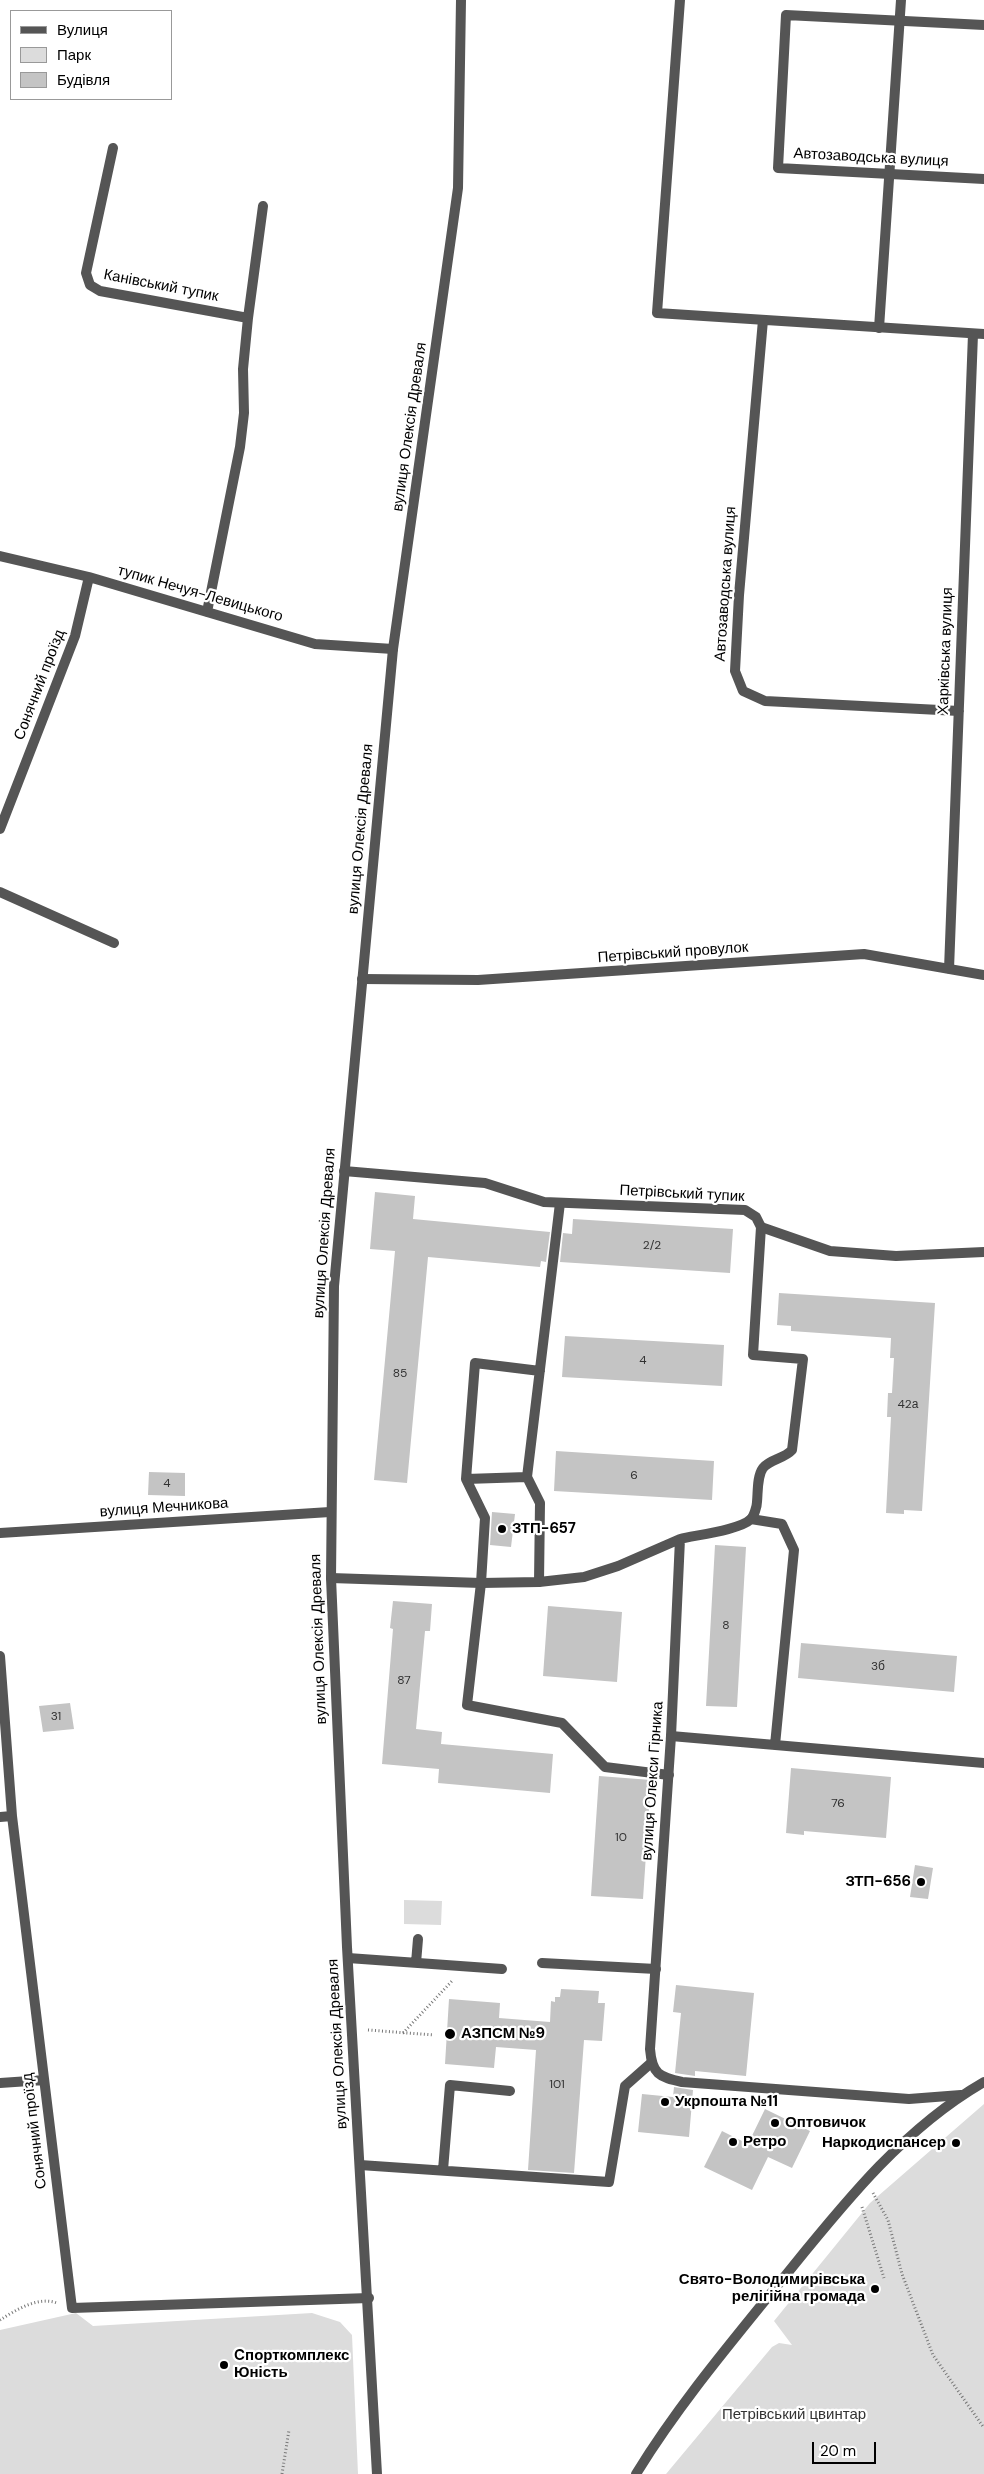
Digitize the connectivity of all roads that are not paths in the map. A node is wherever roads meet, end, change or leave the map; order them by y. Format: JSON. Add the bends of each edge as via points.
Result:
{"nodes":[{"id":1,"x":461,"y":0,"type":"edge"},
{"id":2,"x":680,"y":0,"type":"edge"},
{"id":3,"x":901,"y":0,"type":"edge"},
{"id":4,"x":900,"y":21,"type":"junction"},
{"id":5,"x":984,"y":25,"type":"edge"},
{"id":6,"x":113,"y":148,"type":"dead end"},
{"id":7,"x":890,"y":174,"type":"junction"},
{"id":8,"x":983,"y":177,"type":"edge"},
{"id":9,"x":263,"y":206,"type":"dead end"},
{"id":10,"x":248,"y":318,"type":"junction"},
{"id":11,"x":763,"y":320,"type":"junction"},
{"id":12,"x":879,"y":328,"type":"junction"},
{"id":13,"x":973,"y":334,"type":"junction"},
{"id":14,"x":984,"y":334,"type":"edge"},
{"id":15,"x":0,"y":556,"type":"edge"},
{"id":16,"x":89,"y":577,"type":"junction"},
{"id":17,"x":207,"y":612,"type":"junction"},
{"id":18,"x":393,"y":649,"type":"junction"},
{"id":19,"x":959,"y":711,"type":"junction"},
{"id":20,"x":0,"y":829,"type":"edge"},
{"id":21,"x":0,"y":892,"type":"edge"},
{"id":22,"x":114,"y":943,"type":"dead end"},
{"id":23,"x":949,"y":969,"type":"junction"},
{"id":24,"x":984,"y":975,"type":"edge"},
{"id":25,"x":362,"y":979,"type":"junction"},
{"id":26,"x":344,"y":1171,"type":"junction"},
{"id":27,"x":560,"y":1203,"type":"junction"},
{"id":28,"x":761,"y":1227,"type":"junction"},
{"id":29,"x":984,"y":1252,"type":"edge"},
{"id":30,"x":540,"y":1371,"type":"junction"},
{"id":31,"x":528,"y":1477,"type":"junction"},
{"id":32,"x":466,"y":1479,"type":"junction"},
{"id":33,"x":330,"y":1512,"type":"junction"},
{"id":34,"x":751,"y":1519,"type":"junction"},
{"id":35,"x":0,"y":1533,"type":"edge"},
{"id":36,"x":680,"y":1538,"type":"junction"},
{"id":37,"x":331,"y":1578,"type":"junction"},
{"id":38,"x":539,"y":1582,"type":"junction"},
{"id":39,"x":481,"y":1583,"type":"junction"},
{"id":40,"x":0,"y":1656,"type":"edge"},
{"id":41,"x":671,"y":1736,"type":"junction"},
{"id":42,"x":775,"y":1745,"type":"junction"},
{"id":43,"x":984,"y":1763,"type":"edge"},
{"id":44,"x":669,"y":1775,"type":"junction"},
{"id":45,"x":12,"y":1816,"type":"junction"},
{"id":46,"x":0,"y":1817,"type":"edge"},
{"id":47,"x":418,"y":1939,"type":"dead end"},
{"id":48,"x":348,"y":1958,"type":"junction"},
{"id":49,"x":416,"y":1963,"type":"junction"},
{"id":50,"x":542,"y":1963,"type":"dead end"},
{"id":51,"x":502,"y":1969,"type":"dead end"},
{"id":52,"x":656,"y":1969,"type":"junction"},
{"id":53,"x":651,"y":2063,"type":"junction"},
{"id":54,"x":44,"y":2080,"type":"junction"},
{"id":55,"x":984,"y":2082,"type":"edge"},
{"id":56,"x":0,"y":2083,"type":"edge"},
{"id":57,"x":510,"y":2091,"type":"dead end"},
{"id":58,"x":961,"y":2095,"type":"junction"},
{"id":59,"x":360,"y":2164,"type":"junction"},
{"id":60,"x":443,"y":2170,"type":"junction"},
{"id":61,"x":369,"y":2298,"type":"junction"},
{"id":62,"x":378,"y":2474,"type":"edge"},
{"id":63,"x":636,"y":2474,"type":"edge"}],
"edges":[{"from":1,"to":18,"type":"street","name":"вулиця Олексія Древаля","via":[[458,188]]},
{"from":2,"to":11,"type":"street","via":[[657,313]]},
{"from":3,"to":4,"type":"street"},
{"from":4,"to":5,"type":"street","name":"Автозаводська вулиця"},
{"from":4,"to":7,"type":"street"},
{"from":4,"to":7,"type":"street","name":"Автозаводська вулиця","via":[[786,15],[778,168]]},
{"from":6,"to":10,"type":"street","name":"Канівський тупик","via":[[86,273],[90,285],[100,291]]},
{"from":7,"to":8,"type":"street","name":"Автозаводська вулиця"},
{"from":7,"to":12,"type":"street"},
{"from":9,"to":10,"type":"street"},
{"from":10,"to":17,"type":"street","via":[[240,447]]},
{"from":11,"to":12,"type":"street"},
{"from":11,"to":19,"type":"street","name":"Автозаводська вулиця","via":[[735,670],[744,691],[766,701]]},
{"from":12,"to":13,"type":"street"},
{"from":13,"to":14,"type":"street"},
{"from":13,"to":19,"type":"street","name":"Харківська вулиця"},
{"from":15,"to":16,"type":"street","name":"тупик Нечуя-Левицького"},
{"from":16,"to":17,"type":"street","name":"тупик Нечуя-Левицького"},
{"from":16,"to":20,"type":"street","name":"Сонячний проїзд","via":[[76,636]]},
{"from":17,"to":18,"type":"street","name":"тупик Нечуя-Левицького","via":[[314,644]]},
{"from":18,"to":25,"type":"street","name":"вулиця Олексія Древаля"},
{"from":19,"to":23,"type":"street","name":"Харківська вулиця"},
{"from":21,"to":22,"type":"street"},
{"from":23,"to":24,"type":"street","name":"Петрівський провулок"},
{"from":23,"to":25,"type":"street","name":"Петрівський провулок","via":[[864,954],[478,980]]},
{"from":25,"to":26,"type":"street","name":"вулиця Олексія Древаля"},
{"from":26,"to":27,"type":"street","name":"Петрівський тупик","via":[[485,1183],[544,1202]]},
{"from":26,"to":33,"type":"street","name":"вулиця Олексія Древаля","via":[[334,1286]]},
{"from":27,"to":28,"type":"street","name":"Петрівський тупик","via":[[745,1210],[756,1217]]},
{"from":27,"to":30,"type":"street"},
{"from":28,"to":29,"type":"street","via":[[830,1251],[896,1256]]},
{"from":28,"to":34,"type":"street","via":[[753,1355],[803,1359],[792,1450],[786,1457],[762,1468],[757,1506]]},
{"from":30,"to":31,"type":"street"},
{"from":30,"to":32,"type":"street","via":[[475,1363]]},
{"from":31,"to":32,"type":"street"},
{"from":31,"to":38,"type":"street","via":[[540,1503]]},
{"from":32,"to":39,"type":"street","via":[[485,1518]]},
{"from":33,"to":35,"type":"street","name":"вулиця Мечникова"},
{"from":33,"to":37,"type":"street","name":"вулиця Олексія Древаля"},
{"from":34,"to":36,"type":"street","via":[[736,1526]]},
{"from":34,"to":42,"type":"street","via":[[782,1524],[794,1550]]},
{"from":36,"to":38,"type":"street","via":[[618,1566],[584,1577]]},
{"from":36,"to":41,"type":"street","name":"вулиця Олекси Гірника"},
{"from":37,"to":39,"type":"street"},
{"from":37,"to":48,"type":"street","name":"вулиця Олексія Древаля"},
{"from":38,"to":39,"type":"street"},
{"from":39,"to":44,"type":"street","via":[[467,1705],[562,1724],[605,1767]]},
{"from":40,"to":45,"type":"street","name":"Сонячний проїзд"},
{"from":41,"to":42,"type":"street"},
{"from":41,"to":44,"type":"street","name":"вулиця Олекси Гірника"},
{"from":42,"to":43,"type":"street"},
{"from":44,"to":52,"type":"street","name":"вулиця Олекси Гірника"},
{"from":45,"to":46,"type":"street"},
{"from":45,"to":54,"type":"street","name":"Сонячний проїзд"},
{"from":47,"to":49,"type":"street"},
{"from":48,"to":49,"type":"street"},
{"from":48,"to":59,"type":"street","name":"вулиця Олексія Древаля"},
{"from":49,"to":51,"type":"street"},
{"from":50,"to":52,"type":"street"},
{"from":52,"to":53,"type":"street","name":"вулиця Олекси Гірника"},
{"from":53,"to":58,"type":"street","via":[[656,2073],[682,2082],[909,2099]]},
{"from":53,"to":60,"type":"street","via":[[625,2086],[609,2182]]},
{"from":54,"to":56,"type":"street"},
{"from":54,"to":61,"type":"street","name":"Сонячний проїзд","via":[[72,2308]]},
{"from":55,"to":58,"type":"street"},
{"from":57,"to":60,"type":"street","via":[[450,2085]]},
{"from":58,"to":63,"type":"street","via":[[856,2190],[707,2372],[657,2439]]},
{"from":59,"to":60,"type":"street"},
{"from":59,"to":61,"type":"street","name":"вулиця Олексія Древаля"},
{"from":61,"to":62,"type":"street","name":"вулиця Олексія Древаля"}]}
